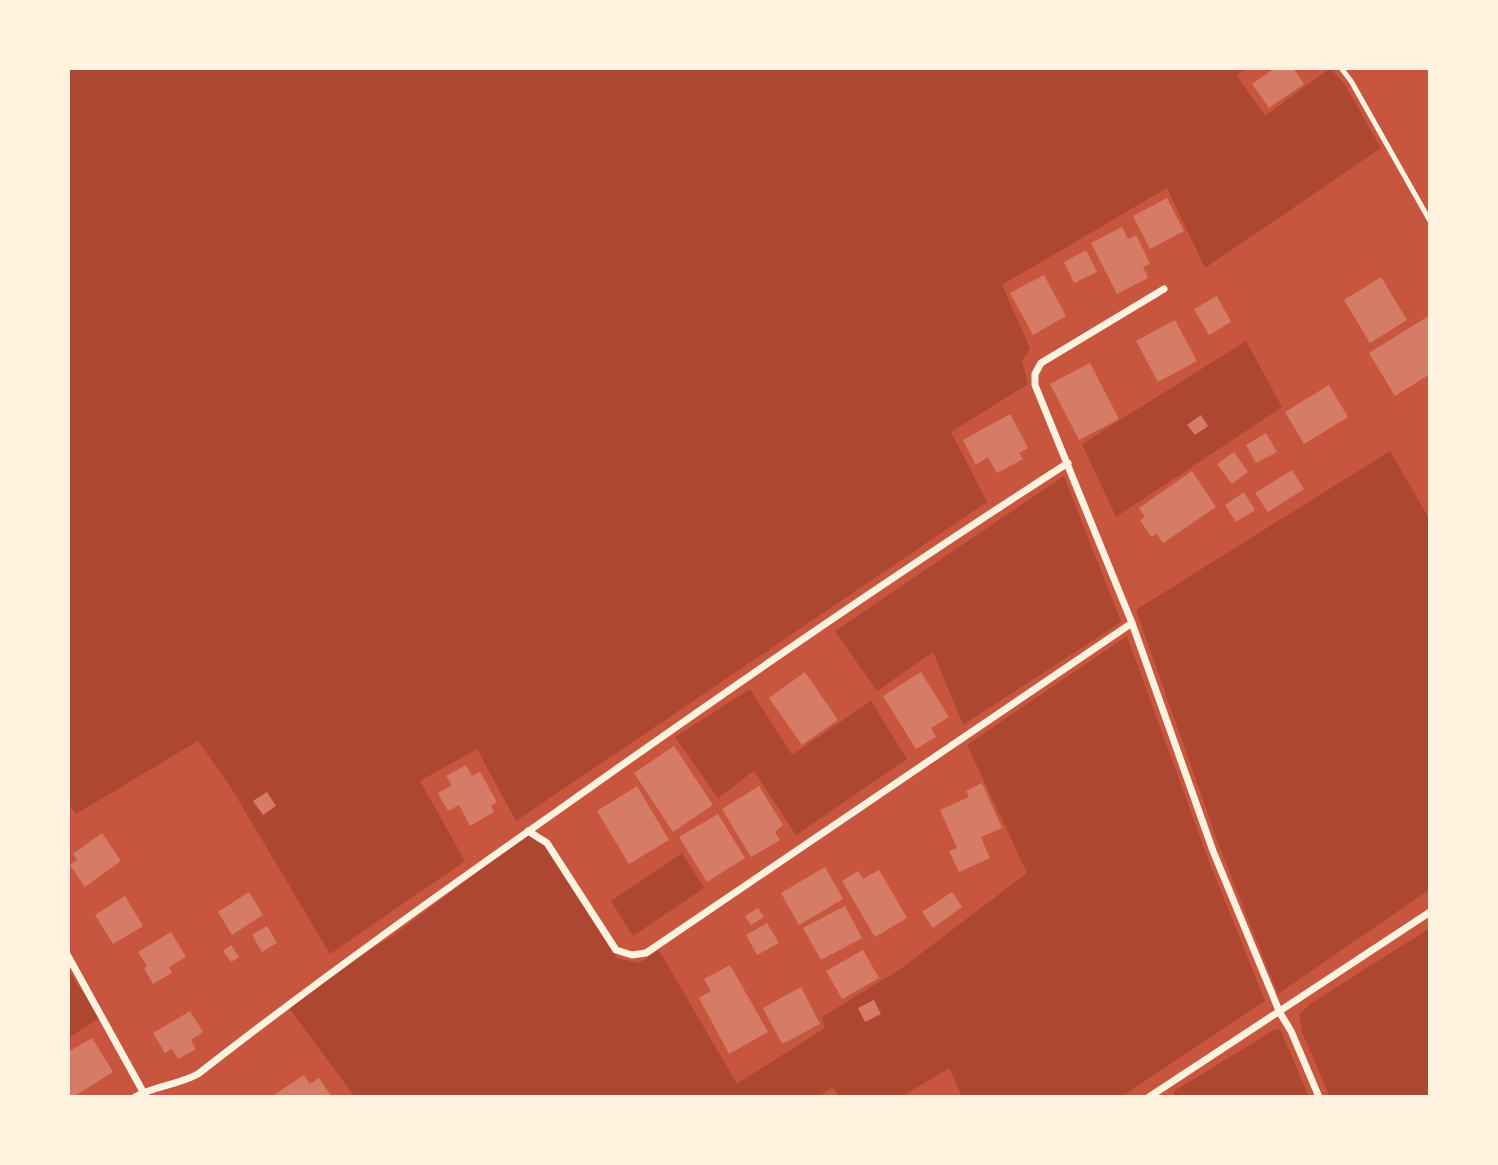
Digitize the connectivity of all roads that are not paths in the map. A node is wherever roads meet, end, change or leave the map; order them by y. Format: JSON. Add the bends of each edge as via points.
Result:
{"nodes":[{"id":1,"x":1341,"y":68,"type":"edge"},
{"id":2,"x":1430,"y":221,"type":"edge"},
{"id":3,"x":1164,"y":289,"type":"dead end"},
{"id":4,"x":1068,"y":463,"type":"junction"},
{"id":5,"x":1132,"y":623,"type":"junction"},
{"id":6,"x":528,"y":831,"type":"junction"},
{"id":7,"x":1430,"y":912,"type":"edge"},
{"id":8,"x":68,"y":956,"type":"edge"},
{"id":9,"x":1280,"y":1013,"type":"junction"},
{"id":10,"x":145,"y":1094,"type":"edge"},
{"id":11,"x":135,"y":1097,"type":"edge"},
{"id":12,"x":1149,"y":1097,"type":"edge"},
{"id":13,"x":1319,"y":1097,"type":"edge"}],
"edges":[{"from":1,"to":2,"type":"lane"},
{"from":3,"to":4,"type":"street","via":[[1041,363],[1035,385]]},
{"from":4,"to":5,"type":"street"},
{"from":4,"to":6,"type":"street","via":[[922,556]]},
{"from":5,"to":6,"type":"street","via":[[646,953],[616,950],[547,843]]},
{"from":5,"to":9,"type":"street","via":[[1213,851]]},
{"from":6,"to":10,"type":"street","via":[[198,1074]]},
{"from":7,"to":9,"type":"street"},
{"from":8,"to":10,"type":"street"},
{"from":9,"to":12,"type":"street"},
{"from":9,"to":13,"type":"street"},
{"from":10,"to":11,"type":"street"}]}
